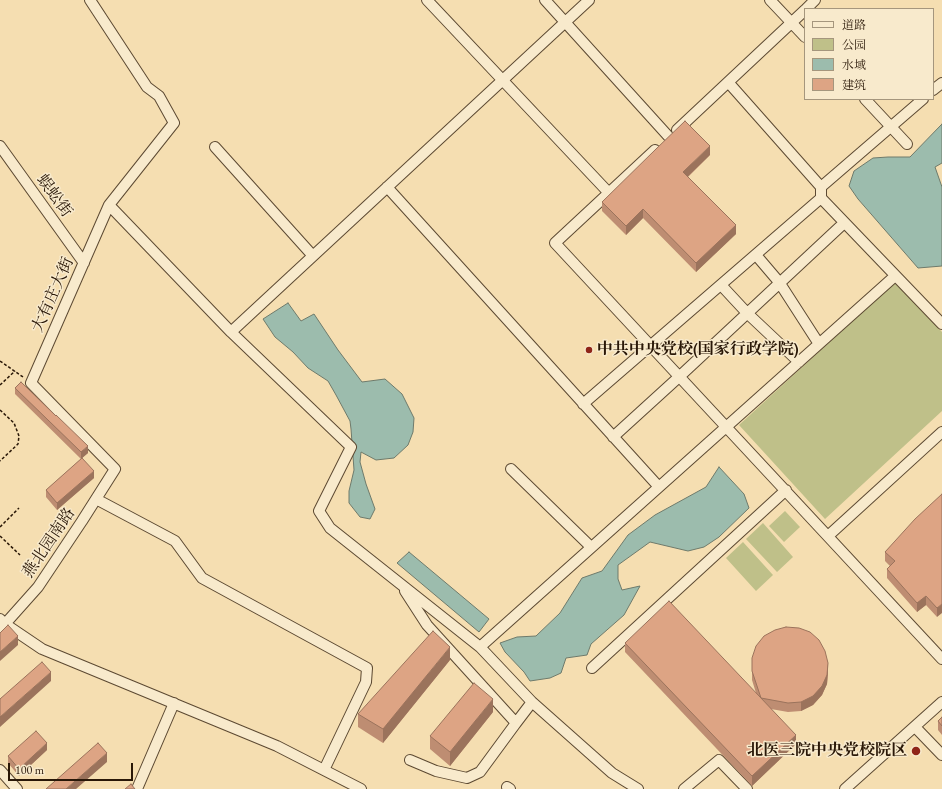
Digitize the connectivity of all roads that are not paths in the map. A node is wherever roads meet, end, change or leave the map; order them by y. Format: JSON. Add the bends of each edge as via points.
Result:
{"nodes":[{"id":1,"x":90,"y":0,"type":"edge"},
{"id":2,"x":545,"y":0,"type":"edge"},
{"id":3,"x":589,"y":0,"type":"edge"},
{"id":4,"x":770,"y":0,"type":"edge"},
{"id":5,"x":815,"y":0,"type":"edge"},
{"id":6,"x":434,"y":2,"type":"edge"},
{"id":7,"x":806,"y":8,"type":"edge"},
{"id":8,"x":804,"y":10,"type":"edge"},
{"id":9,"x":565,"y":22,"type":"junction"},
{"id":10,"x":791,"y":22,"type":"junction"},
{"id":11,"x":804,"y":36,"type":"edge"},
{"id":12,"x":503,"y":80,"type":"junction"},
{"id":13,"x":728,"y":82,"type":"junction"},
{"id":14,"x":942,"y":83,"type":"edge"},
{"id":15,"x":934,"y":89,"type":"edge"},
{"id":16,"x":866,"y":100,"type":"edge"},
{"id":17,"x":922,"y":100,"type":"edge"},
{"id":18,"x":891,"y":126,"type":"junction"},
{"id":19,"x":669,"y":137,"type":"junction"},
{"id":20,"x":907,"y":144,"type":"dead end"},
{"id":21,"x":0,"y":146,"type":"edge"},
{"id":22,"x":215,"y":147,"type":"dead end"},
{"id":23,"x":822,"y":187,"type":"junction"},
{"id":24,"x":387,"y":188,"type":"junction"},
{"id":25,"x":610,"y":193,"type":"junction"},
{"id":26,"x":821,"y":198,"type":"junction"},
{"id":27,"x":109,"y":205,"type":"junction"},
{"id":28,"x":844,"y":223,"type":"junction"},
{"id":29,"x":756,"y":255,"type":"junction"},
{"id":30,"x":313,"y":256,"type":"junction"},
{"id":31,"x":84,"y":263,"type":"junction"},
{"id":32,"x":895,"y":276,"type":"junction"},
{"id":33,"x":779,"y":282,"type":"junction"},
{"id":34,"x":721,"y":284,"type":"junction"},
{"id":35,"x":747,"y":313,"type":"junction"},
{"id":36,"x":942,"y":324,"type":"edge"},
{"id":37,"x":231,"y":332,"type":"junction"},
{"id":38,"x":819,"y":344,"type":"junction"},
{"id":39,"x":651,"y":346,"type":"junction"},
{"id":40,"x":799,"y":362,"type":"junction"},
{"id":41,"x":680,"y":376,"type":"junction"},
{"id":42,"x":583,"y":404,"type":"junction"},
{"id":43,"x":726,"y":427,"type":"junction"},
{"id":44,"x":942,"y":432,"type":"edge"},
{"id":45,"x":613,"y":436,"type":"junction"},
{"id":46,"x":115,"y":469,"type":"joint"},
{"id":47,"x":511,"y":469,"type":"dead end"},
{"id":48,"x":659,"y":487,"type":"junction"},
{"id":49,"x":786,"y":490,"type":"junction"},
{"id":50,"x":96,"y":499,"type":"junction"},
{"id":51,"x":828,"y":536,"type":"junction"},
{"id":52,"x":591,"y":547,"type":"junction"},
{"id":53,"x":400,"y":584,"type":"junction"},
{"id":54,"x":2,"y":624,"type":"edge"},
{"id":55,"x":480,"y":646,"type":"junction"},
{"id":56,"x":942,"y":658,"type":"edge"},
{"id":57,"x":592,"y":668,"type":"dead end"},
{"id":58,"x":532,"y":702,"type":"junction"},
{"id":59,"x":942,"y":702,"type":"edge"},
{"id":60,"x":174,"y":703,"type":"junction"},
{"id":61,"x":516,"y":723,"type":"junction"},
{"id":62,"x":915,"y":727,"type":"junction"},
{"id":63,"x":942,"y":755,"type":"edge"},
{"id":64,"x":410,"y":760,"type":"dead end"},
{"id":65,"x":0,"y":770,"type":"edge"},
{"id":66,"x":324,"y":770,"type":"junction"},
{"id":67,"x":17,"y":789,"type":"edge"},
{"id":68,"x":137,"y":789,"type":"edge"},
{"id":69,"x":361,"y":789,"type":"edge"},
{"id":70,"x":638,"y":789,"type":"edge"},
{"id":71,"x":684,"y":789,"type":"edge"},
{"id":72,"x":747,"y":789,"type":"edge"},
{"id":73,"x":845,"y":789,"type":"edge"}],
"edges":[{"from":1,"to":27,"type":"street","name":"大有庄大街","via":[[147,87],[160,96],[174,123]]},
{"from":2,"to":9,"type":"street"},
{"from":3,"to":9,"type":"street"},
{"from":4,"to":10,"type":"street"},
{"from":5,"to":7,"type":"street"},
{"from":6,"to":12,"type":"street"},
{"from":8,"to":10,"type":"street"},
{"from":9,"to":12,"type":"street"},
{"from":9,"to":19,"type":"street"},
{"from":10,"to":11,"type":"street"},
{"from":10,"to":13,"type":"street"},
{"from":12,"to":24,"type":"street"},
{"from":12,"to":25,"type":"street"},
{"from":13,"to":19,"type":"street"},
{"from":13,"to":23,"type":"street"},
{"from":14,"to":15,"type":"street"},
{"from":16,"to":18,"type":"street"},
{"from":17,"to":18,"type":"street"},
{"from":18,"to":20,"type":"street"},
{"from":18,"to":23,"type":"street"},
{"from":19,"to":25,"type":"street"},
{"from":21,"to":31,"type":"street","name":"蜈蚣街"},
{"from":22,"to":30,"type":"street"},
{"from":23,"to":26,"type":"street"},
{"from":24,"to":30,"type":"street"},
{"from":24,"to":42,"type":"street"},
{"from":25,"to":39,"type":"street","via":[[555,243]]},
{"from":26,"to":28,"type":"street"},
{"from":26,"to":29,"type":"street"},
{"from":27,"to":31,"type":"street","name":"大有庄大街"},
{"from":27,"to":37,"type":"street"},
{"from":28,"to":32,"type":"street"},
{"from":28,"to":33,"type":"street"},
{"from":29,"to":33,"type":"street"},
{"from":29,"to":34,"type":"street"},
{"from":30,"to":37,"type":"street"},
{"from":31,"to":46,"type":"street","name":"大有庄大街","via":[[31,383]]},
{"from":32,"to":36,"type":"street"},
{"from":32,"to":38,"type":"street"},
{"from":33,"to":35,"type":"street"},
{"from":33,"to":38,"type":"street"},
{"from":34,"to":35,"type":"street"},
{"from":34,"to":39,"type":"street"},
{"from":35,"to":40,"type":"street"},
{"from":35,"to":41,"type":"street"},
{"from":37,"to":53,"type":"street","via":[[351,447],[319,511],[330,528]]},
{"from":38,"to":40,"type":"street"},
{"from":39,"to":41,"type":"street"},
{"from":39,"to":42,"type":"street"},
{"from":40,"to":43,"type":"street"},
{"from":41,"to":43,"type":"street"},
{"from":41,"to":45,"type":"street"},
{"from":42,"to":45,"type":"street"},
{"from":43,"to":48,"type":"street"},
{"from":43,"to":49,"type":"street"},
{"from":44,"to":51,"type":"street"},
{"from":45,"to":48,"type":"street"},
{"from":46,"to":50,"type":"street","name":"燕北园南路"},
{"from":47,"to":52,"type":"street"},
{"from":48,"to":52,"type":"street"},
{"from":49,"to":51,"type":"street"},
{"from":49,"to":57,"type":"street"},
{"from":50,"to":54,"type":"street","name":"燕北园南路","via":[[38,587]]},
{"from":50,"to":66,"type":"street","via":[[175,541],[202,578],[368,668],[366,682]]},
{"from":51,"to":56,"type":"street"},
{"from":52,"to":55,"type":"street"},
{"from":53,"to":55,"type":"street"},
{"from":53,"to":61,"type":"street","via":[[427,625]]},
{"from":54,"to":60,"type":"street","via":[[42,649]]},
{"from":55,"to":58,"type":"street"},
{"from":58,"to":61,"type":"street"},
{"from":58,"to":70,"type":"street","via":[[612,773]]},
{"from":59,"to":62,"type":"street"},
{"from":60,"to":66,"type":"street","via":[[277,746]]},
{"from":60,"to":68,"type":"street"},
{"from":61,"to":64,"type":"street","via":[[480,772],[467,778],[436,771]]},
{"from":62,"to":63,"type":"street"},
{"from":62,"to":73,"type":"street"},
{"from":65,"to":67,"type":"street"},
{"from":66,"to":69,"type":"street"},
{"from":71,"to":72,"type":"street","via":[[719,760]]}]}
